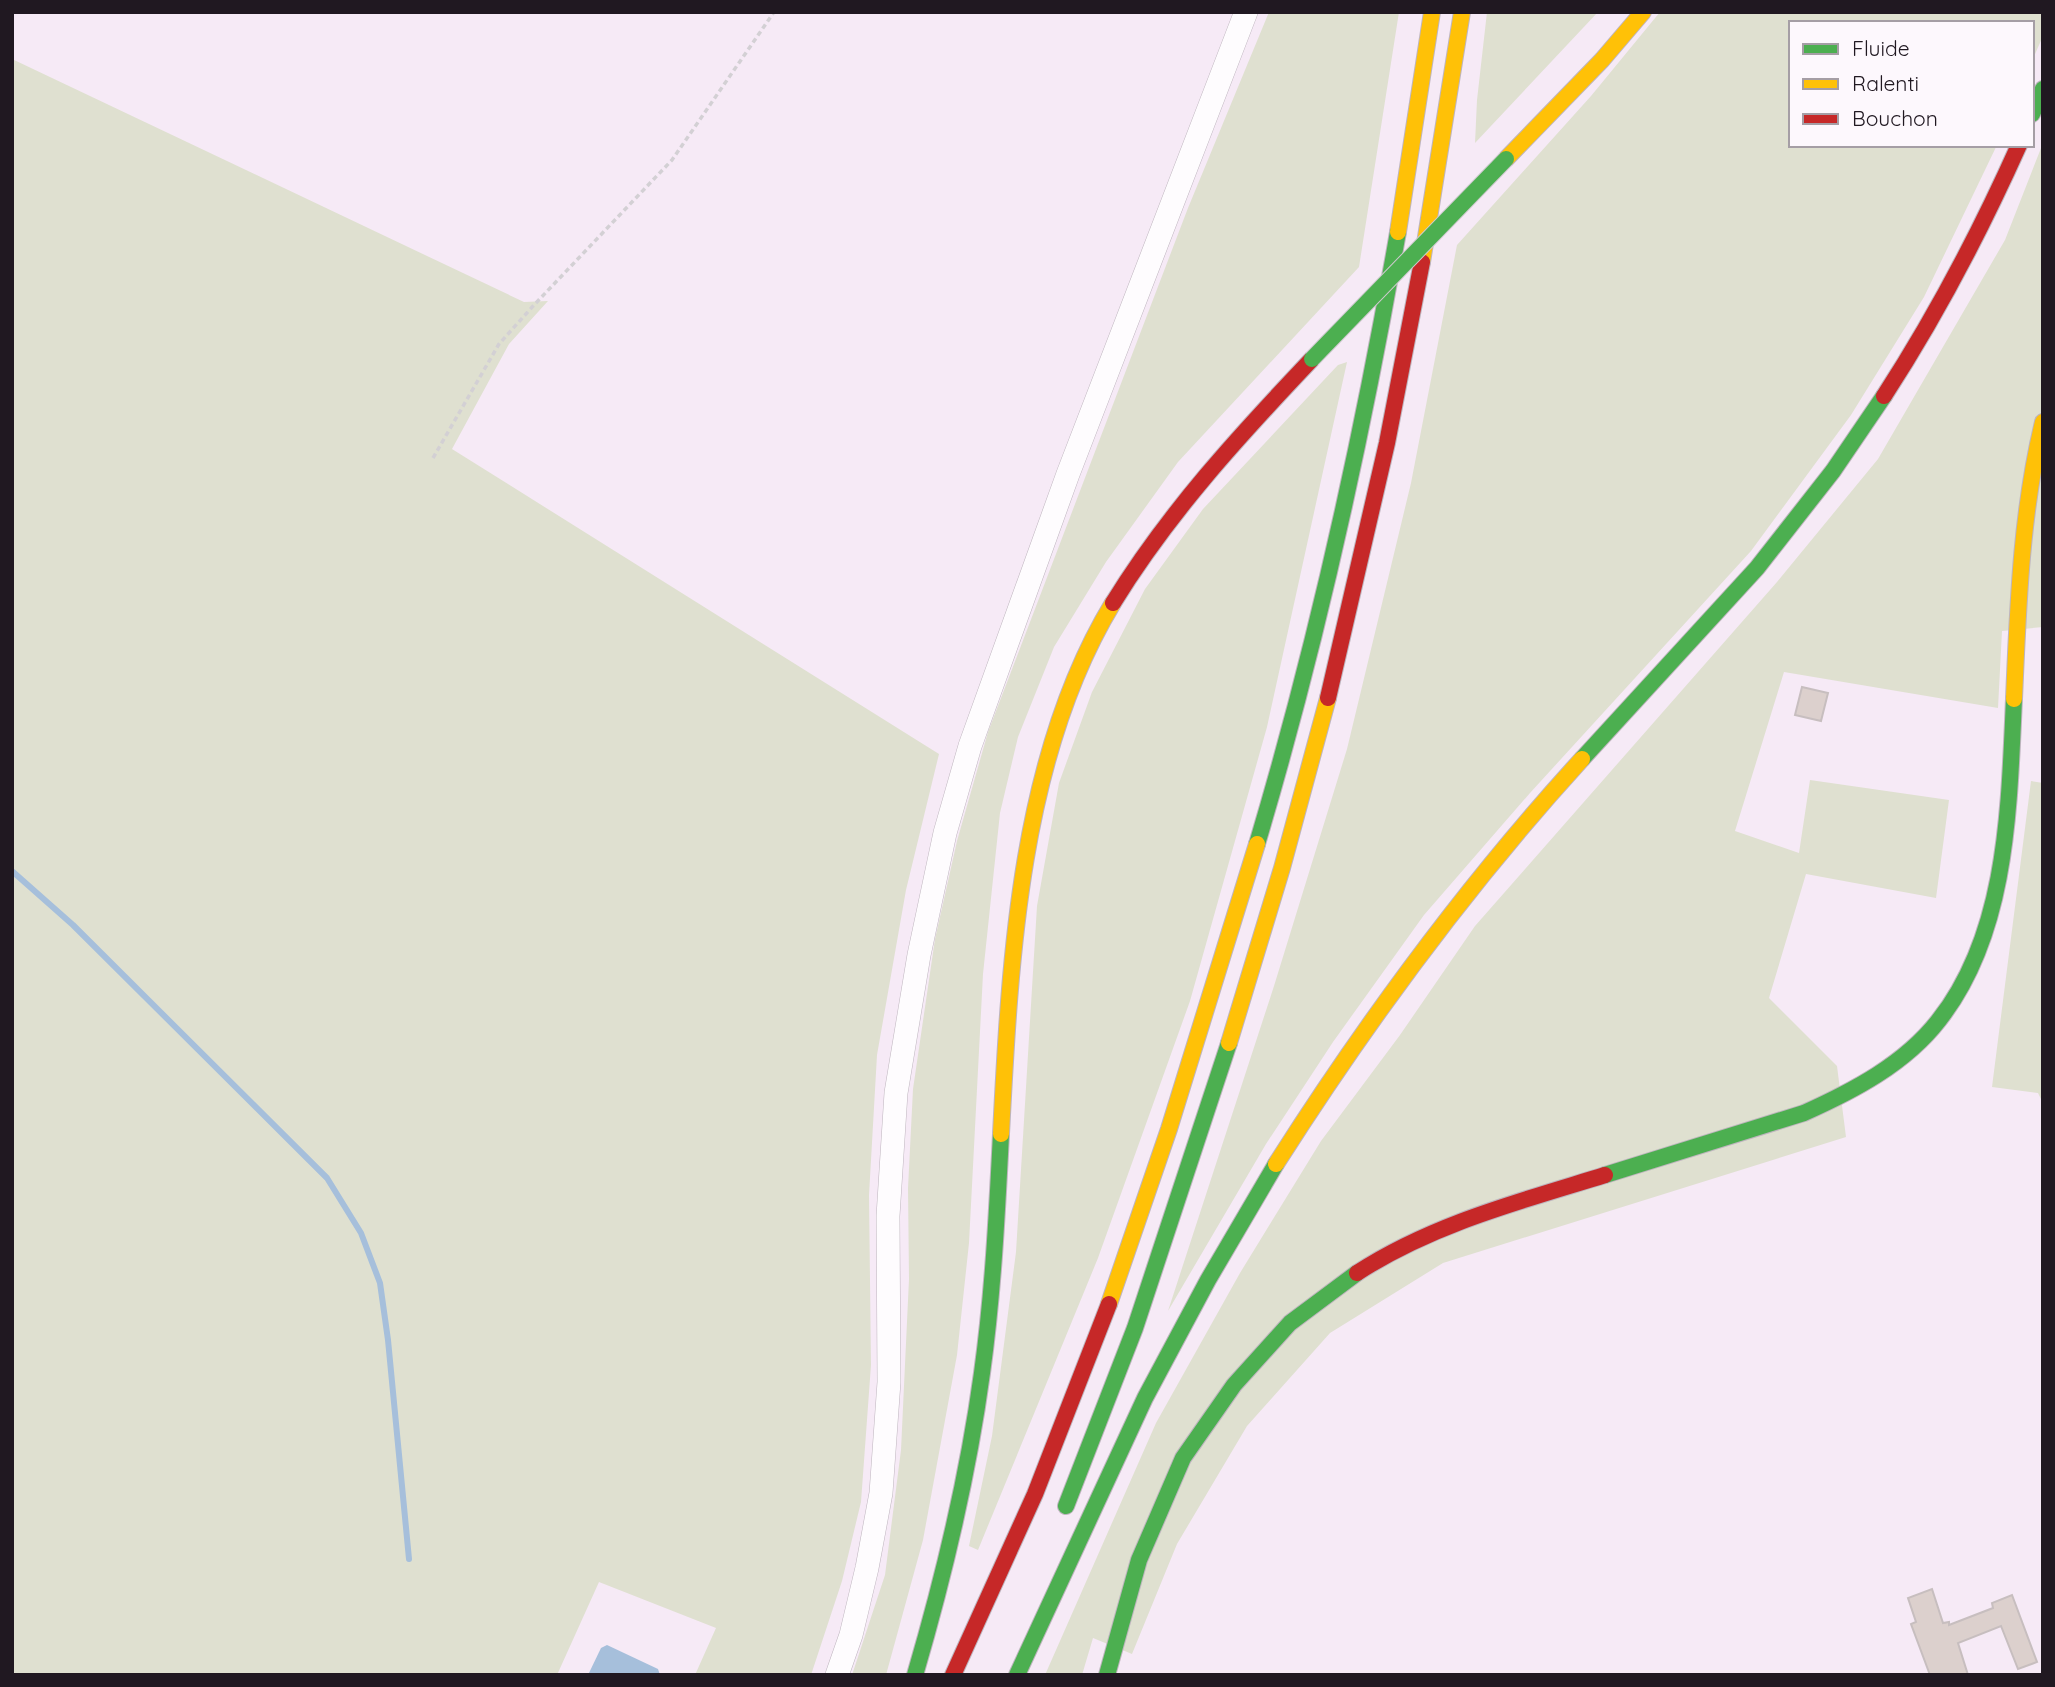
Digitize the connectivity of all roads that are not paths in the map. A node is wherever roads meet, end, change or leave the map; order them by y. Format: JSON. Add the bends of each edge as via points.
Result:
{"nodes":[{"id":1,"x":1246,"y":12,"type":"edge"},
{"id":2,"x":1432,"y":12,"type":"edge"},
{"id":3,"x":1462,"y":12,"type":"edge"},
{"id":4,"x":1643,"y":12,"type":"edge"},
{"id":5,"x":2043,"y":89,"type":"edge"},
{"id":6,"x":2034,"y":109,"type":"edge"},
{"id":7,"x":2018,"y":147,"type":"edge"},
{"id":8,"x":2043,"y":422,"type":"edge"},
{"id":9,"x":1059,"y":1524,"type":"dead end"},
{"id":10,"x":837,"y":1675,"type":"edge"},
{"id":11,"x":915,"y":1675,"type":"edge"},
{"id":12,"x":953,"y":1675,"type":"edge"},
{"id":13,"x":1017,"y":1675,"type":"edge"},
{"id":14,"x":1107,"y":1675,"type":"edge"}],
"edges":[{"from":1,"to":10,"type":"street","via":[[1068,474],[970,746],[945,833],[896,1093],[888,1216],[889,1382],[881,1493],[864,1582]]},
{"from":2,"to":12,"type":"main road","via":[[1380,331],[1291,728],[1210,1003],[1100,1329],[1045,1471]]},
{"from":3,"to":9,"type":"main road","via":[[1435,193],[1387,450],[1319,737],[1242,1009],[1123,1359]]},
{"from":4,"to":11,"type":"main road","bridge":true,"via":[[1214,464],[1136,567],[1088,650],[1046,761],[1024,860],[1012,959],[993,1269],[980,1394],[948,1560]]},
{"from":5,"to":6,"type":"main road"},
{"from":7,"to":13,"type":"main road","via":[[1914,348],[1822,484],[1727,603],[1563,779],[1478,880],[1380,1009],[1292,1139],[1146,1395]]},
{"from":8,"to":14,"type":"main road","via":[[2020,569],[2010,765],[1997,885],[1969,972],[1938,1021],[1891,1065],[1834,1100],[1501,1207],[1428,1235],[1360,1270],[1290,1323],[1234,1385],[1183,1458],[1139,1560]]}]}
